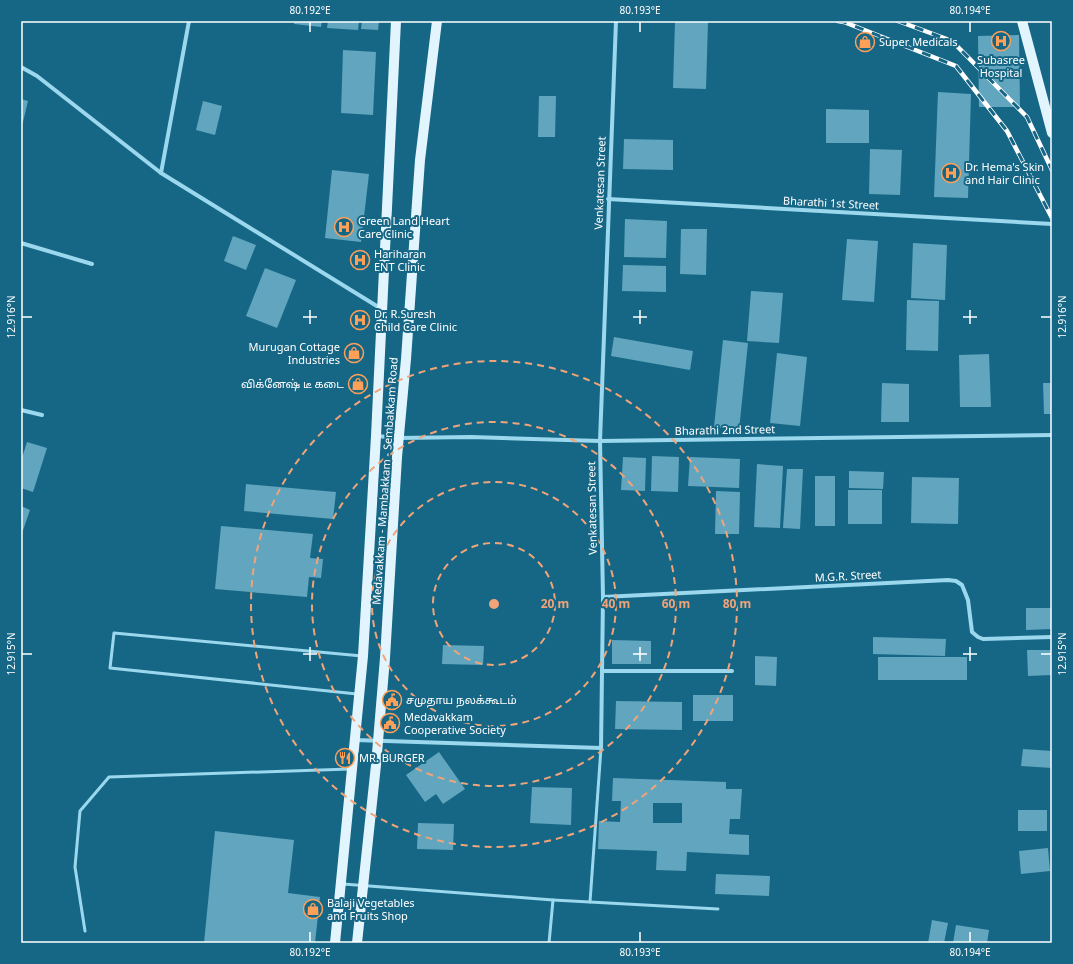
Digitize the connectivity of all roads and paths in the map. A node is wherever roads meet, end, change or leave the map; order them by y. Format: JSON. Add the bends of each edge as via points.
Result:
{"nodes":[{"id":1,"x":188,"y":21,"type":"edge"},
{"id":2,"x":396,"y":21,"type":"edge"},
{"id":3,"x":437,"y":21,"type":"edge"},
{"id":4,"x":616,"y":21,"type":"edge"},
{"id":5,"x":1022,"y":21,"type":"edge"},
{"id":6,"x":21,"y":67,"type":"edge"},
{"id":7,"x":1052,"y":133,"type":"edge"},
{"id":8,"x":162,"y":172,"type":"junction"},
{"id":9,"x":608,"y":199,"type":"junction"},
{"id":10,"x":1052,"y":224,"type":"edge"},
{"id":11,"x":21,"y":243,"type":"edge"},
{"id":12,"x":92,"y":264,"type":"dead end"},
{"id":13,"x":382,"y":309,"type":"junction"},
{"id":14,"x":21,"y":410,"type":"edge"},
{"id":15,"x":42,"y":415,"type":"dead end"},
{"id":16,"x":1052,"y":435,"type":"edge"},
{"id":17,"x":376,"y":436,"type":"junction"},
{"id":18,"x":399,"y":438,"type":"junction"},
{"id":19,"x":600,"y":441,"type":"junction"},
{"id":20,"x":603,"y":597,"type":"junction"},
{"id":21,"x":1052,"y":637,"type":"edge"},
{"id":22,"x":363,"y":656,"type":"junction"},
{"id":23,"x":602,"y":671,"type":"junction"},
{"id":24,"x":732,"y":671,"type":"dead end"},
{"id":25,"x":360,"y":695,"type":"junction"},
{"id":26,"x":355,"y":740,"type":"junction"},
{"id":27,"x":378,"y":741,"type":"junction"},
{"id":28,"x":601,"y":748,"type":"junction"},
{"id":29,"x":352,"y":769,"type":"junction"},
{"id":30,"x":341,"y":884,"type":"junction"},
{"id":31,"x":364,"y":886,"type":"junction"},
{"id":32,"x":553,"y":900,"type":"junction"},
{"id":33,"x":590,"y":902,"type":"junction"},
{"id":34,"x":718,"y":909,"type":"dead end"},
{"id":35,"x":85,"y":931,"type":"dead end"},
{"id":36,"x":334,"y":943,"type":"edge"},
{"id":37,"x":357,"y":943,"type":"edge"},
{"id":38,"x":549,"y":943,"type":"edge"}],
"edges":[{"from":1,"to":8,"type":"street"},
{"from":2,"to":13,"type":"main road","name":"Medavakkam - Mambakkam - Sembakkam Road"},
{"from":3,"to":18,"type":"main road","name":"Medavakkam - Mambakkam - Sembakkam Road","via":[[420,160]]},
{"from":4,"to":9,"type":"street","name":"Venkatesan Street"},
{"from":5,"to":7,"type":"main road"},
{"from":6,"to":8,"type":"street","via":[[37,76]]},
{"from":8,"to":13,"type":"street"},
{"from":9,"to":10,"type":"street","name":"Bharathi 1st Street"},
{"from":9,"to":19,"type":"street","name":"Venkatesan Street"},
{"from":11,"to":12,"type":"street"},
{"from":13,"to":17,"type":"main road","name":"Medavakkam - Mambakkam - Sembakkam Road"},
{"from":14,"to":15,"type":"street"},
{"from":16,"to":19,"type":"street","name":"Bharathi 2nd Street"},
{"from":17,"to":18,"type":"street","name":"Bharathi 2nd Street"},
{"from":17,"to":22,"type":"main road","name":"Medavakkam - Mambakkam - Sembakkam Road"},
{"from":18,"to":19,"type":"street","name":"Bharathi 2nd Street","via":[[471,437]]},
{"from":18,"to":27,"type":"main road","name":"Medavakkam - Mambakkam - Sembakkam Road"},
{"from":19,"to":20,"type":"street","name":"Venkatesan Street"},
{"from":20,"to":21,"type":"street","name":"M.G.R. Street","via":[[948,580],[962,585],[968,600],[972,632],[978,637]]},
{"from":20,"to":23,"type":"street","name":"Venkatesan Street"},
{"from":22,"to":25,"type":"main road","name":"Medavakkam - Mambakkam - Sembakkam Road"},
{"from":22,"to":25,"type":"lane","via":[[114,633],[110,668]]},
{"from":23,"to":24,"type":"street"},
{"from":23,"to":28,"type":"street","name":"Venkatesan Street"},
{"from":25,"to":26,"type":"main road","name":"Medavakkam - Mambakkam - Sembakkam Road"},
{"from":26,"to":27,"type":"street"},
{"from":26,"to":29,"type":"main road","name":"Medavakkam - Mambakkam - Sembakkam Road"},
{"from":27,"to":28,"type":"street"},
{"from":27,"to":31,"type":"main road","name":"Medavakkam - Mambakkam - Sembakkam Road"},
{"from":28,"to":33,"type":"lane"},
{"from":29,"to":30,"type":"main road","name":"Medavakkam - Mambakkam - Sembakkam Road"},
{"from":29,"to":35,"type":"lane","via":[[109,777],[80,811],[75,868]]},
{"from":30,"to":31,"type":"lane"},
{"from":30,"to":36,"type":"main road","name":"Medavakkam - Mambakkam - Sembakkam Road"},
{"from":31,"to":32,"type":"lane"},
{"from":31,"to":37,"type":"main road","name":"Medavakkam - Mambakkam - Sembakkam Road"},
{"from":32,"to":33,"type":"lane"},
{"from":32,"to":38,"type":"lane"},
{"from":33,"to":34,"type":"lane"}]}
